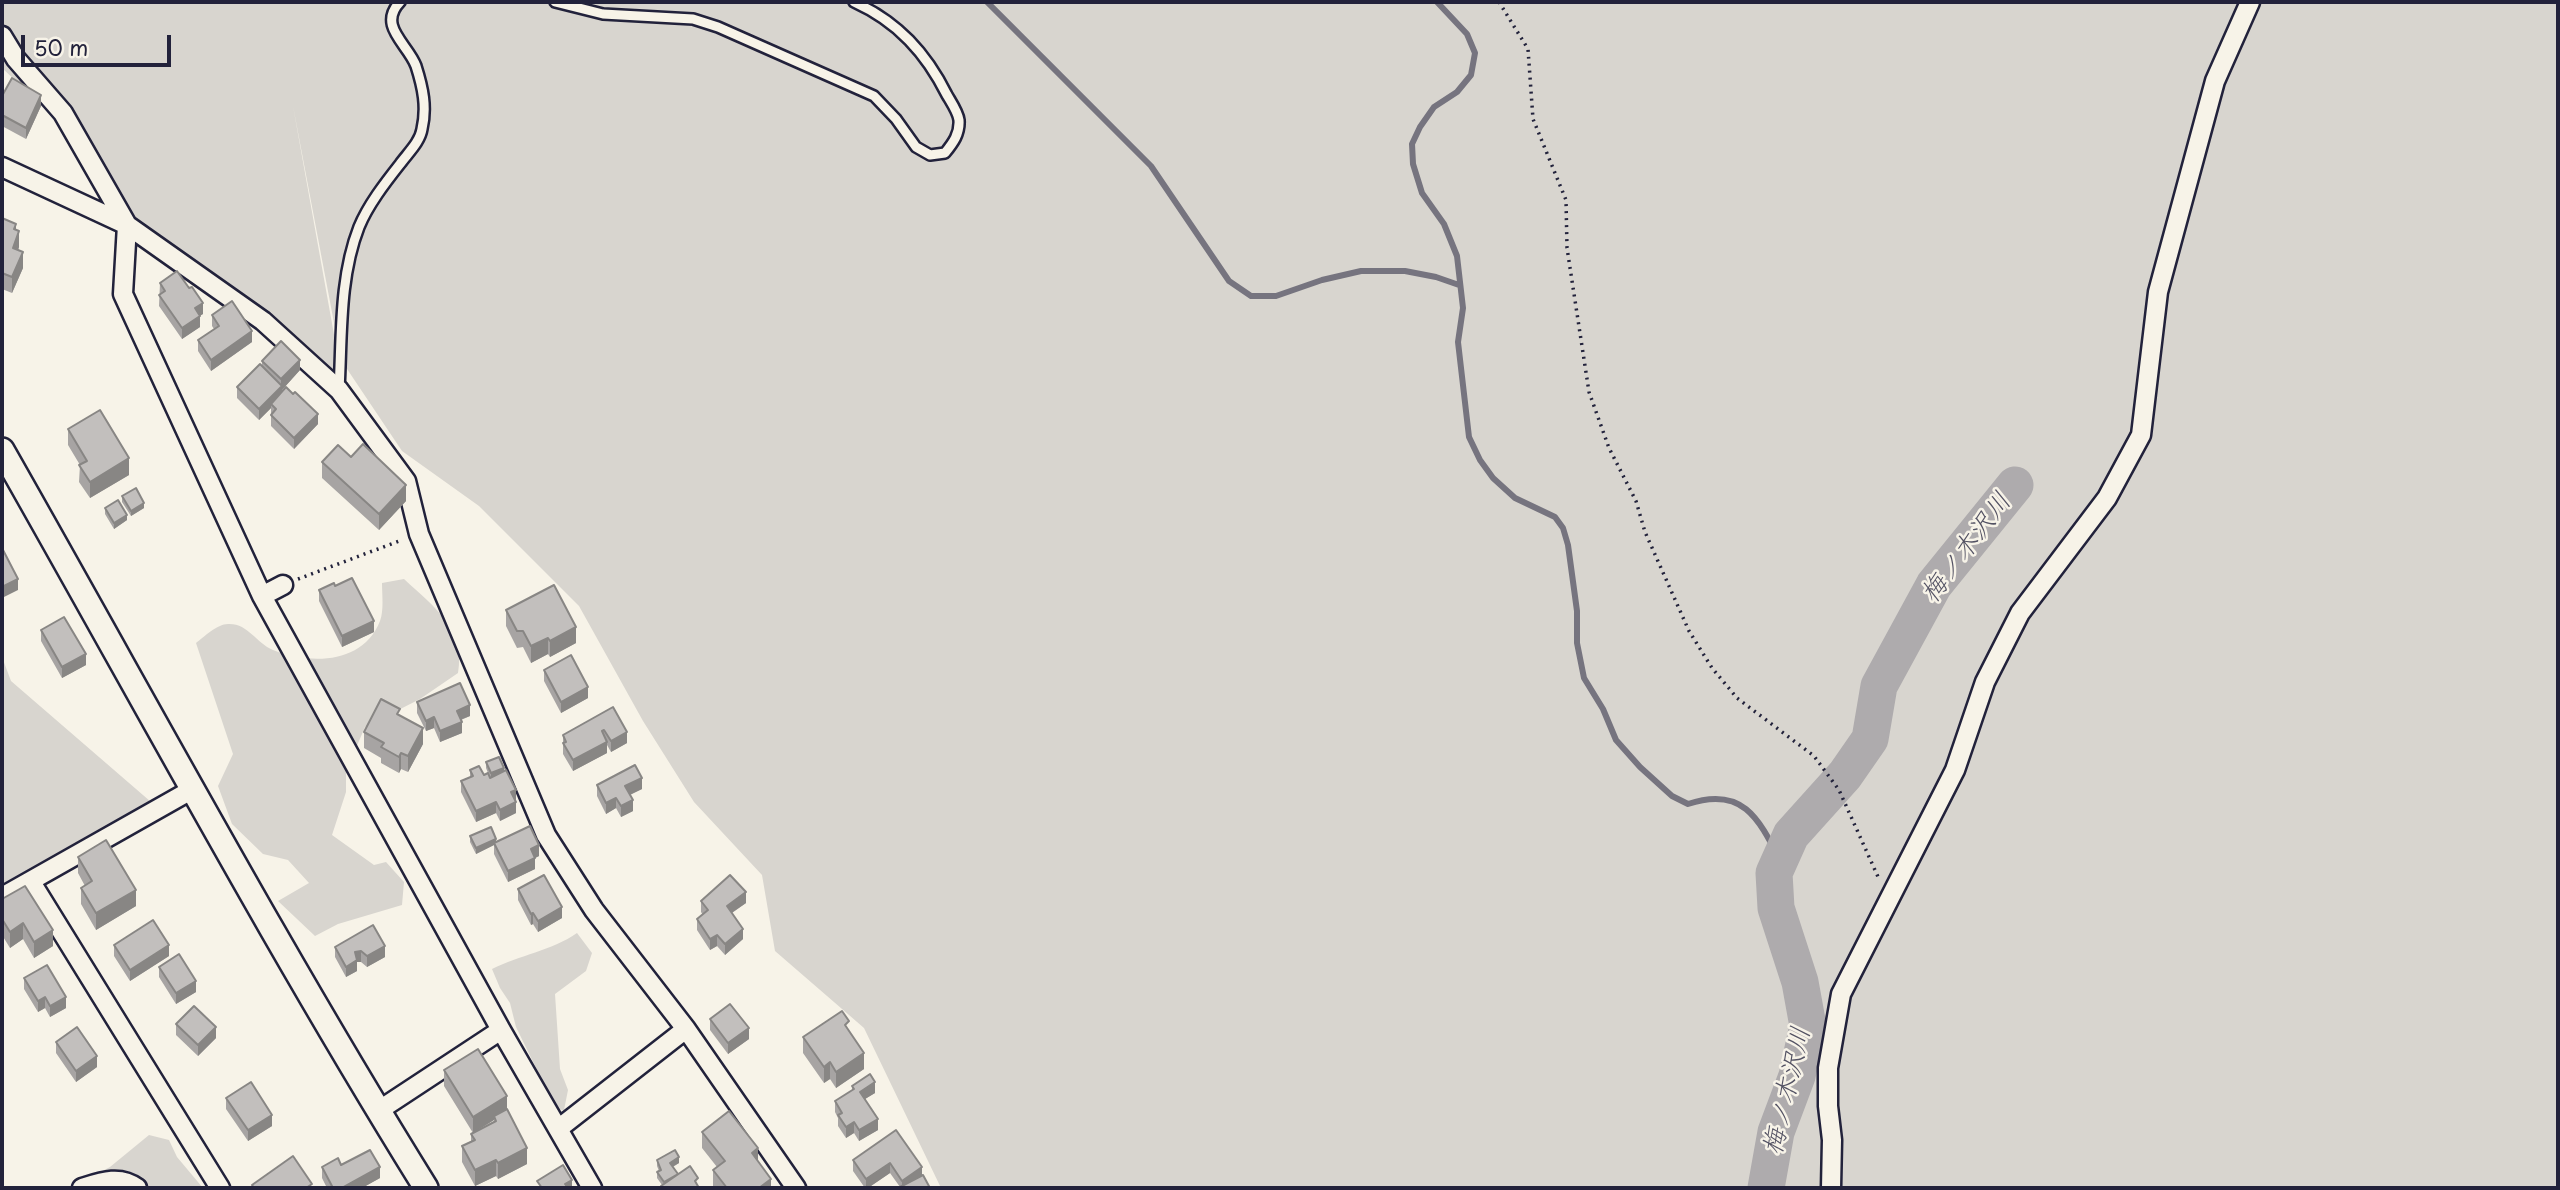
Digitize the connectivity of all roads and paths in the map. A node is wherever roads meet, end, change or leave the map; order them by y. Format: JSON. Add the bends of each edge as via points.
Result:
{"nodes":[{"id":1,"x":400,"y":2,"type":"edge"},
{"id":2,"x":555,"y":2,"type":"edge"},
{"id":3,"x":854,"y":2,"type":"edge"},
{"id":4,"x":1499,"y":2,"type":"edge"},
{"id":5,"x":2250,"y":2,"type":"edge"},
{"id":6,"x":2,"y":36,"type":"edge"},
{"id":7,"x":2,"y":167,"type":"edge"},
{"id":8,"x":127,"y":225,"type":"junction"},
{"id":9,"x":339,"y":390,"type":"junction"},
{"id":10,"x":2,"y":450,"type":"edge"},
{"id":11,"x":394,"y":542,"type":"dead end"},
{"id":12,"x":283,"y":585,"type":"joint"},
{"id":13,"x":262,"y":596,"type":"junction"},
{"id":14,"x":193,"y":789,"type":"junction"},
{"id":15,"x":31,"y":882,"type":"junction"},
{"id":16,"x":2,"y":897,"type":"edge"},
{"id":17,"x":1889,"y":900,"type":"junction"},
{"id":18,"x":687,"y":1029,"type":"junction"},
{"id":19,"x":501,"y":1030,"type":"junction"},
{"id":20,"x":378,"y":1111,"type":"junction"},
{"id":21,"x":558,"y":1129,"type":"junction"},
{"id":22,"x":82,"y":1188,"type":"edge"},
{"id":23,"x":138,"y":1188,"type":"edge"},
{"id":24,"x":220,"y":1188,"type":"edge"},
{"id":25,"x":426,"y":1188,"type":"edge"},
{"id":26,"x":592,"y":1188,"type":"edge"},
{"id":27,"x":796,"y":1188,"type":"edge"},
{"id":28,"x":1831,"y":1188,"type":"edge"}],
"edges":[{"from":1,"to":9,"type":"lane","via":[[390,20],[415,64],[426,109],[421,136],[359,226],[345,285]]},
{"from":2,"to":3,"type":"lane","via":[[603,14],[693,19],[718,27],[874,96],[916,147],[930,155],[945,153],[957,139],[959,118],[937,75],[918,46]]},
{"from":4,"to":17,"type":"path","via":[[1528,49],[1533,118],[1566,200],[1567,248],[1589,392],[1645,532],[1689,631],[1712,668],[1737,698],[1814,756],[1839,790]]},
{"from":5,"to":17,"type":"street","via":[[2215,81],[2158,292],[2141,435],[2106,498],[2020,613],[1985,682],[1955,770]]},
{"from":6,"to":8,"type":"street","via":[[63,113]]},
{"from":7,"to":8,"type":"street"},
{"from":8,"to":9,"type":"street","via":[[263,321]]},
{"from":8,"to":13,"type":"street","via":[[122,295]]},
{"from":9,"to":18,"type":"street","via":[[406,481],[419,534],[546,835],[594,910]]},
{"from":10,"to":14,"type":"street"},
{"from":11,"to":12,"type":"path"},
{"from":12,"to":13,"type":"street"},
{"from":13,"to":19,"type":"street"},
{"from":14,"to":15,"type":"street"},
{"from":14,"to":20,"type":"street"},
{"from":15,"to":16,"type":"street"},
{"from":15,"to":24,"type":"street"},
{"from":17,"to":28,"type":"street","via":[[1841,994],[1828,1068]]},
{"from":18,"to":21,"type":"street"},
{"from":18,"to":27,"type":"street"},
{"from":19,"to":20,"type":"street"},
{"from":19,"to":21,"type":"street"},
{"from":20,"to":25,"type":"street"},
{"from":21,"to":26,"type":"street"},
{"from":22,"to":23,"type":"street","via":[[111,1180]]}]}
